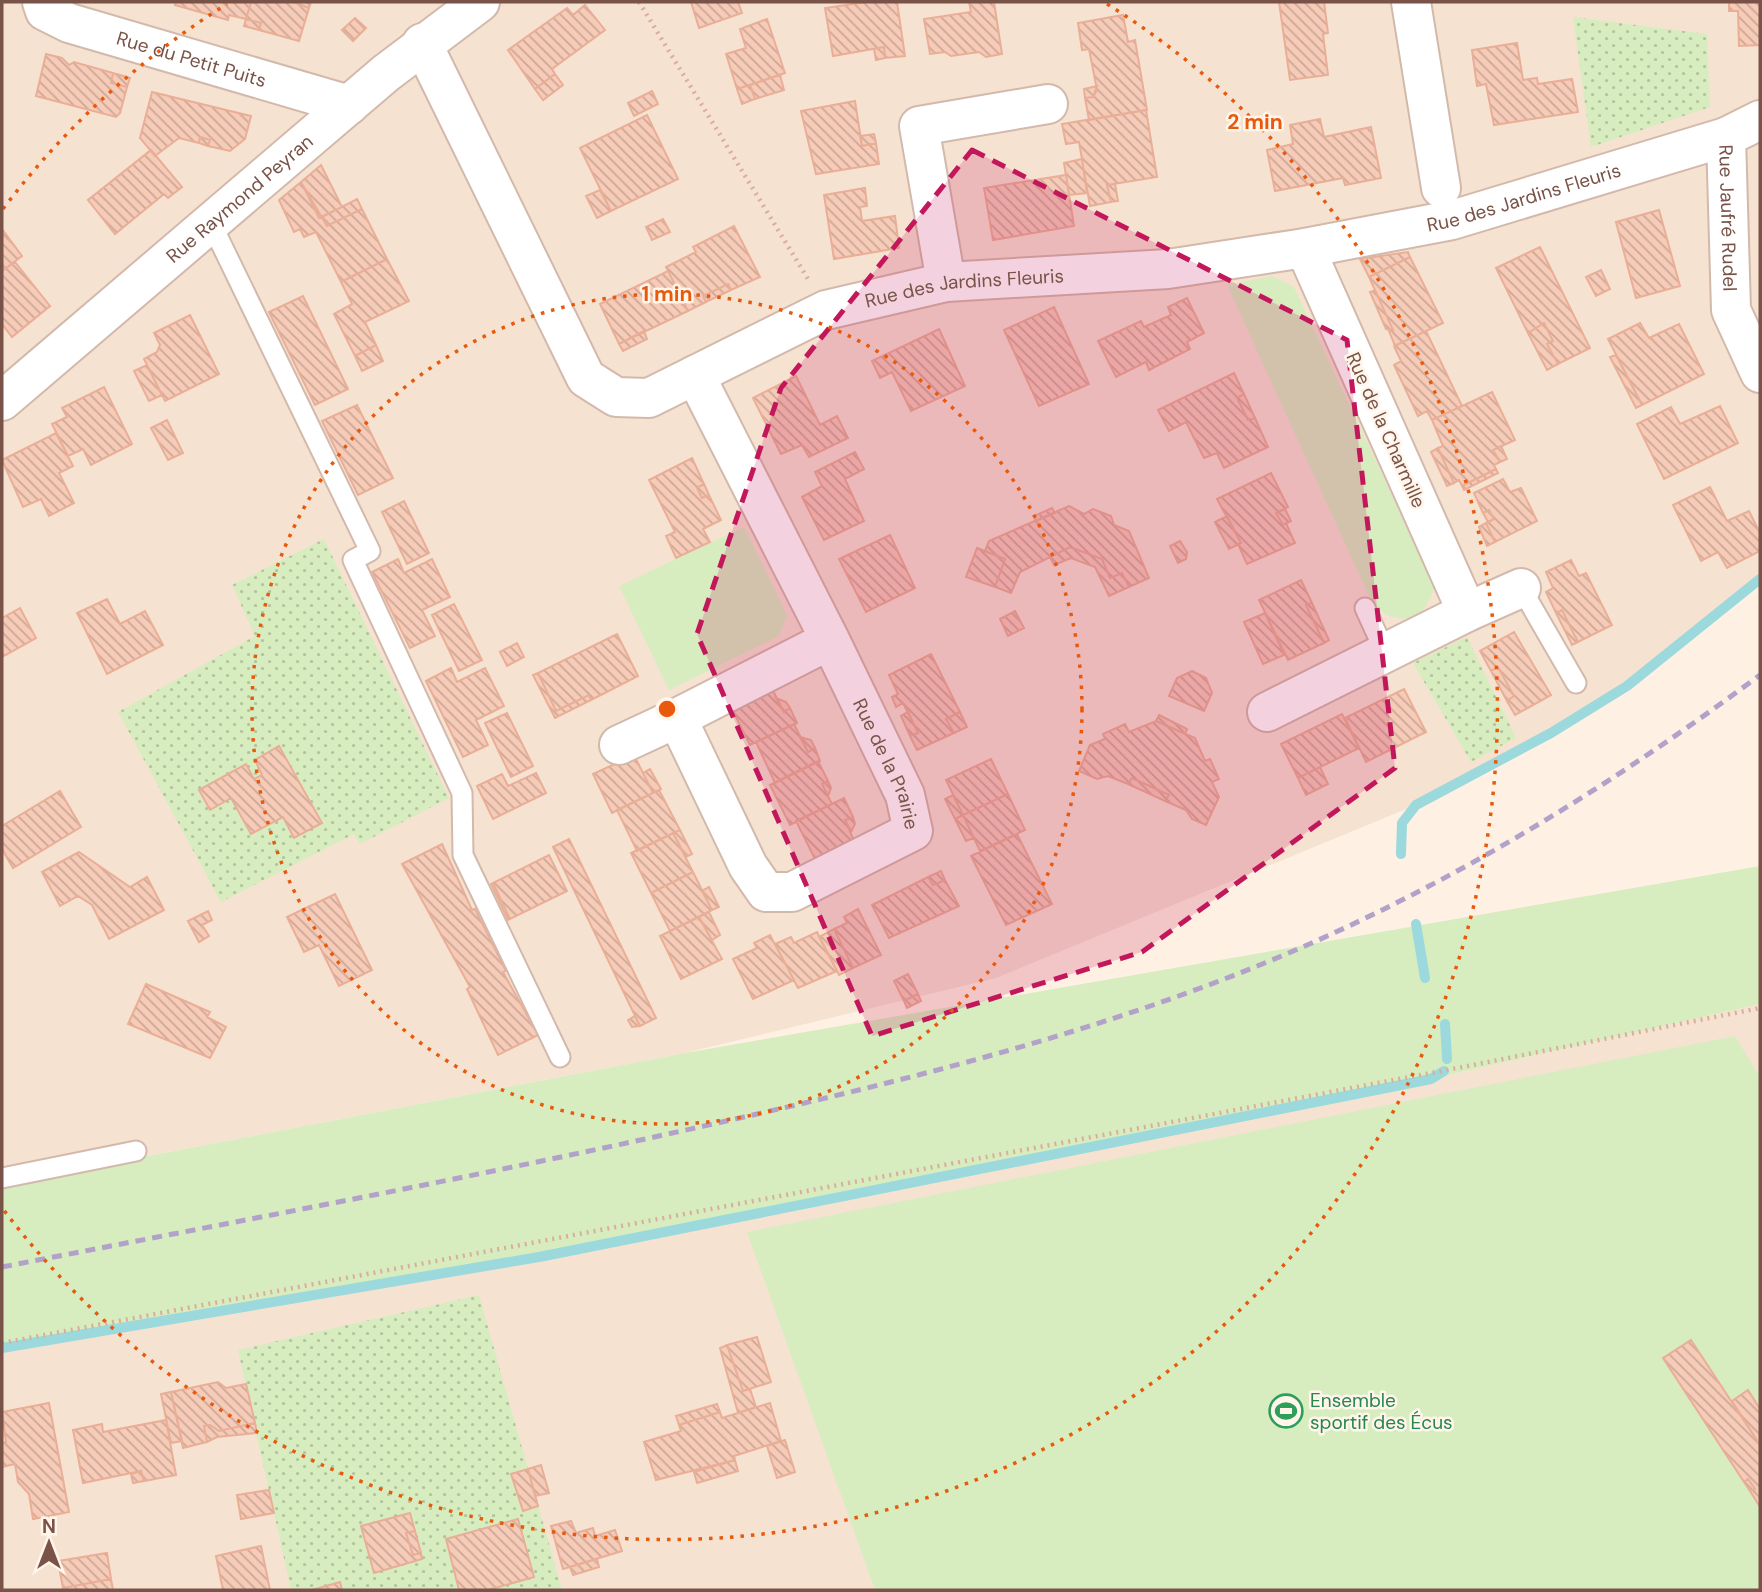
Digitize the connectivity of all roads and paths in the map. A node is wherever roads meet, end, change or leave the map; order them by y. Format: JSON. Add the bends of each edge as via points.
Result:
{"nodes":[{"id":1,"x":42,"y":2,"type":"edge"},
{"id":2,"x":480,"y":2,"type":"edge"},
{"id":3,"x":639,"y":2,"type":"edge"},
{"id":4,"x":1411,"y":2,"type":"edge"},
{"id":5,"x":422,"y":43,"type":"junction"},
{"id":6,"x":1048,"y":104,"type":"dead end"},
{"id":7,"x":349,"y":105,"type":"junction"},
{"id":8,"x":1760,"y":120,"type":"edge"},
{"id":9,"x":1726,"y":137,"type":"junction"},
{"id":10,"x":1441,"y":188,"type":"dead end"},
{"id":11,"x":211,"y":223,"type":"junction"},
{"id":12,"x":1305,"y":248,"type":"junction"},
{"id":13,"x":946,"y":282,"type":"junction"},
{"id":14,"x":826,"y":310,"type":"junction"},
{"id":15,"x":1760,"y":373,"type":"edge"},
{"id":16,"x":695,"y":375,"type":"junction"},
{"id":17,"x":2,"y":401,"type":"edge"},
{"id":18,"x":1521,"y":588,"type":"joint"},
{"id":19,"x":1365,"y":608,"type":"dead end"},
{"id":20,"x":1467,"y":612,"type":"junction"},
{"id":21,"x":830,"y":640,"type":"junction"},
{"id":22,"x":1385,"y":652,"type":"junction"},
{"id":23,"x":1576,"y":683,"type":"dead end"},
{"id":24,"x":1267,"y":712,"type":"dead end"},
{"id":25,"x":677,"y":718,"type":"junction"},
{"id":26,"x":619,"y":745,"type":"dead end"},
{"id":27,"x":1760,"y":1007,"type":"edge"},
{"id":28,"x":560,"y":1058,"type":"dead end"},
{"id":29,"x":136,"y":1151,"type":"dead end"},
{"id":30,"x":2,"y":1178,"type":"edge"},
{"id":31,"x":2,"y":1343,"type":"edge"}],
"edges":[{"from":1,"to":7,"type":"street","name":"Rue du Petit Puits","via":[[45,11],[69,23]]},
{"from":2,"to":5,"type":"street","name":"Rue Raymond Peyran"},
{"from":3,"to":14,"type":"path"},
{"from":4,"to":10,"type":"street"},
{"from":5,"to":7,"type":"street","name":"Rue Raymond Peyran"},
{"from":5,"to":16,"type":"street","name":"Rue des Jardins Fleuris","via":[[586,378],[616,397],[649,398]]},
{"from":6,"to":13,"type":"street","via":[[919,126]]},
{"from":7,"to":11,"type":"street","name":"Rue Raymond Peyran"},
{"from":8,"to":9,"type":"street","name":"Rue Jaufré Rudel"},
{"from":9,"to":12,"type":"street","name":"Rue des Jardins Fleuris","via":[[1452,220]]},
{"from":9,"to":15,"type":"street","name":"Rue Jaufré Rudel","via":[[1731,310]]},
{"from":11,"to":17,"type":"street","name":"Rue Raymond Peyran"},
{"from":11,"to":28,"type":"lane","via":[[370,551],[353,560],[462,793],[463,855]]},
{"from":12,"to":13,"type":"street","name":"Rue des Jardins Fleuris","via":[[1168,269]]},
{"from":12,"to":20,"type":"street","name":"Rue de la Charmille"},
{"from":13,"to":14,"type":"street","name":"Rue des Jardins Fleuris"},
{"from":14,"to":16,"type":"street","name":"Rue des Jardins Fleuris"},
{"from":16,"to":21,"type":"street","name":"Rue de la Prairie"},
{"from":18,"to":20,"type":"street"},
{"from":18,"to":23,"type":"lane"},
{"from":19,"to":22,"type":"lane"},
{"from":20,"to":22,"type":"street"},
{"from":21,"to":25,"type":"street"},
{"from":21,"to":25,"type":"street","name":"Rue de la Prairie","via":[[905,795],[913,831],[792,892],[766,892],[748,866]]},
{"from":22,"to":24,"type":"street"},
{"from":25,"to":26,"type":"street"},
{"from":27,"to":31,"type":"path"},
{"from":29,"to":30,"type":"lane"}]}
